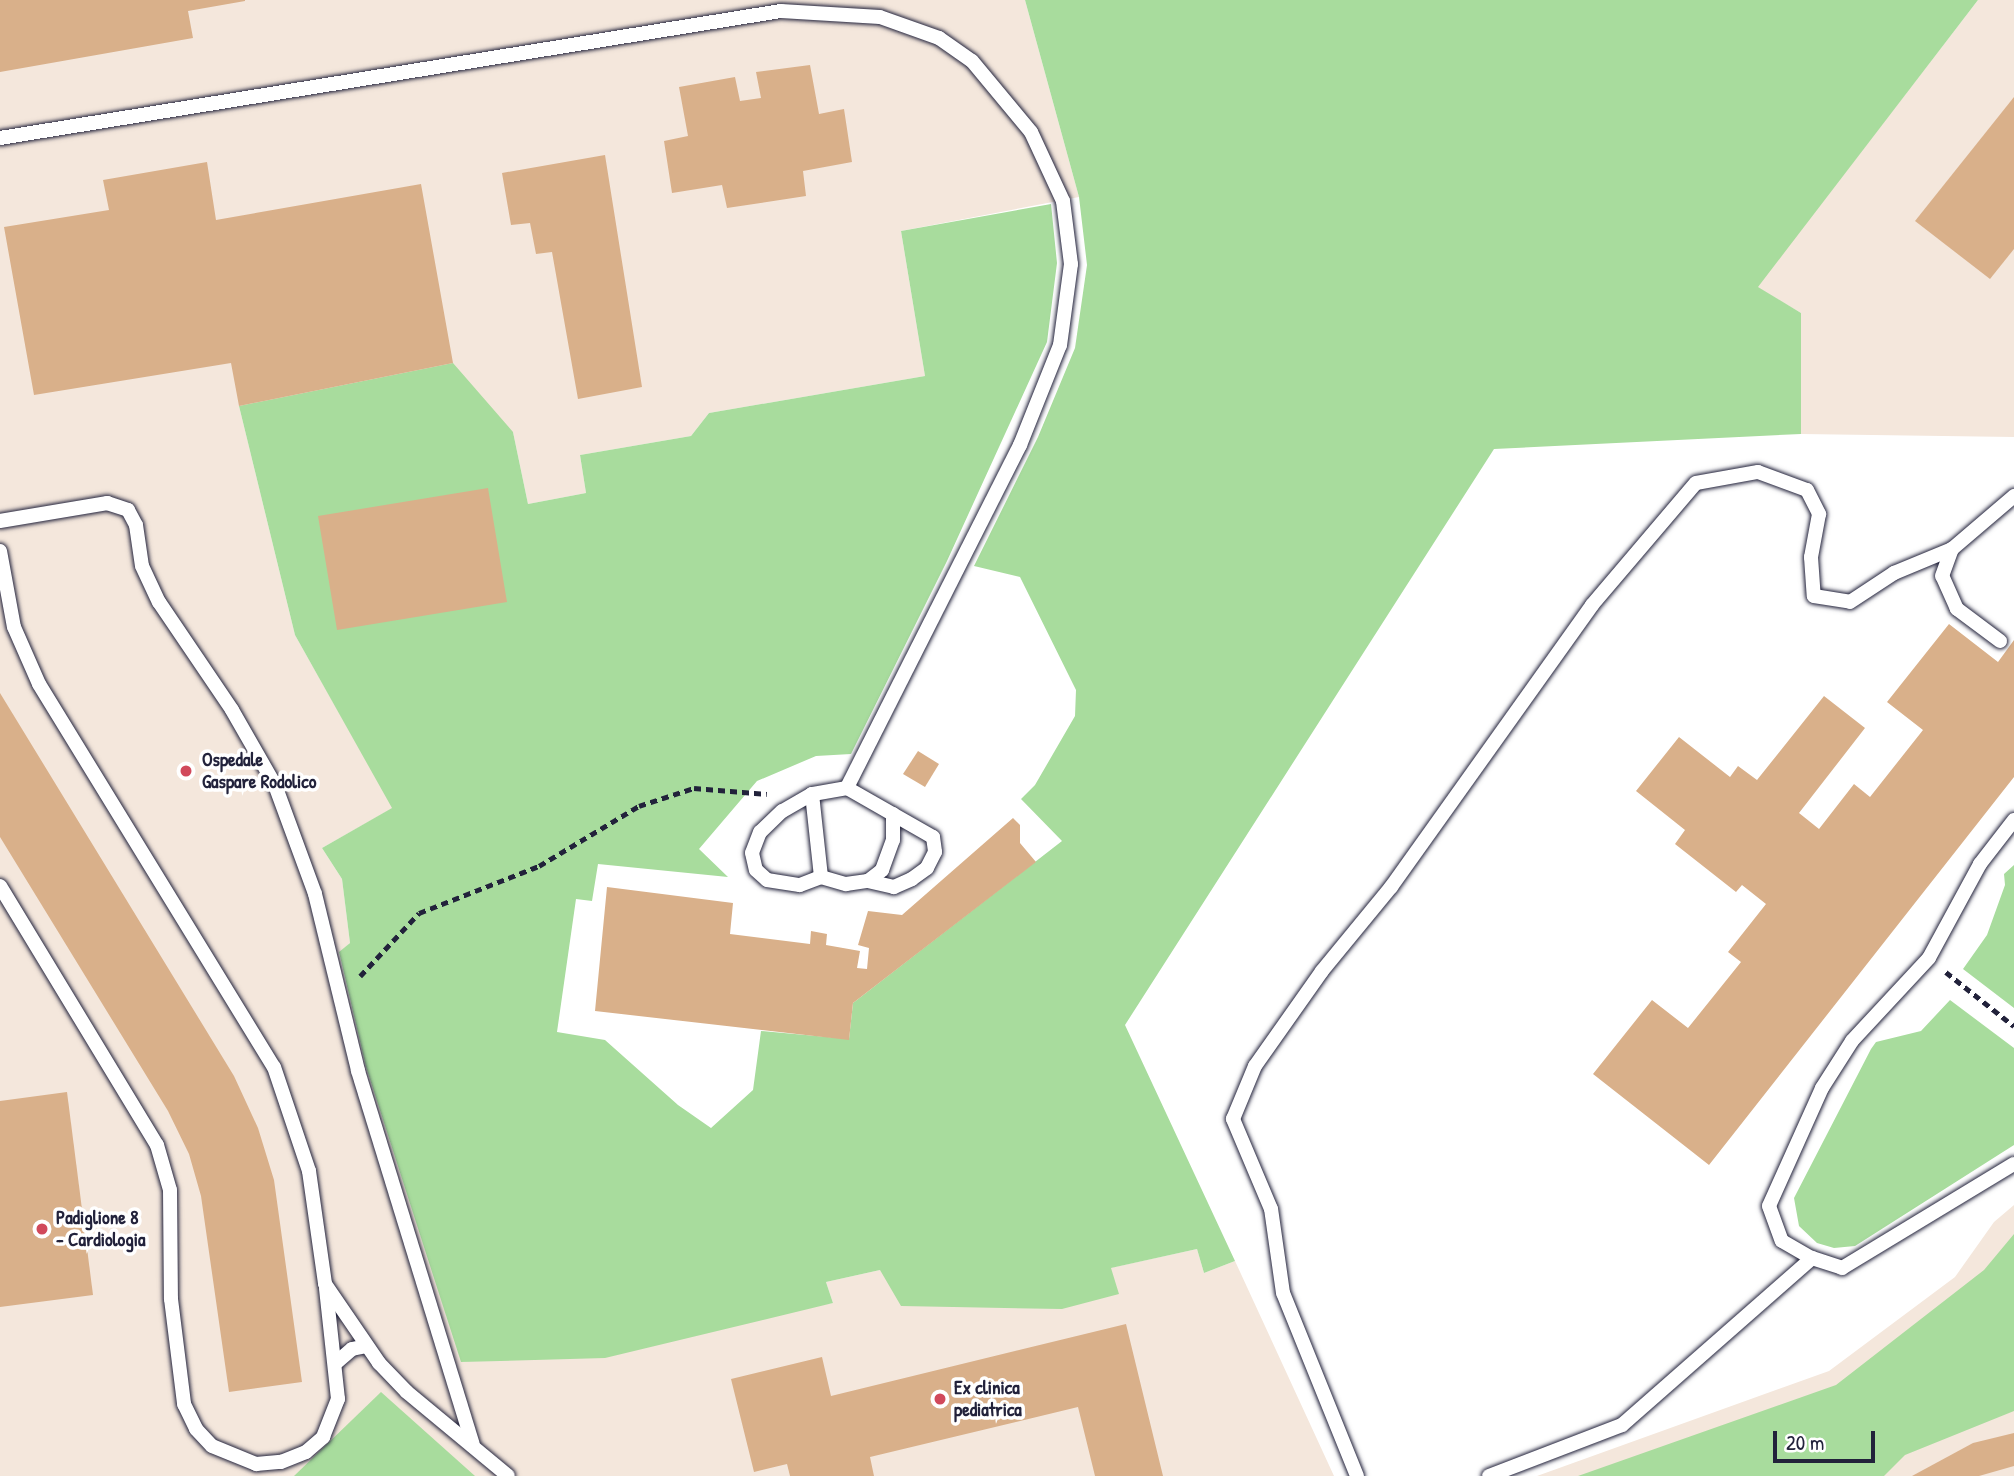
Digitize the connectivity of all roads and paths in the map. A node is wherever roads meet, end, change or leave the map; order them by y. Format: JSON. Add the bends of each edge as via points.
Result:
{"nodes":[{"id":1,"x":0,"y":138,"type":"edge"},
{"id":2,"x":2014,"y":496,"type":"edge"},
{"id":3,"x":0,"y":521,"type":"edge"},
{"id":4,"x":1952,"y":549,"type":"junction"},
{"id":5,"x":0,"y":551,"type":"edge"},
{"id":6,"x":2000,"y":641,"type":"dead end"},
{"id":7,"x":846,"y":788,"type":"junction"},
{"id":8,"x":765,"y":791,"type":"dead end"},
{"id":9,"x":812,"y":794,"type":"junction"},
{"id":10,"x":893,"y":814,"type":"junction"},
{"id":11,"x":2013,"y":824,"type":"edge"},
{"id":12,"x":821,"y":877,"type":"junction"},
{"id":13,"x":868,"y":881,"type":"junction"},
{"id":14,"x":1,"y":888,"type":"edge"},
{"id":15,"x":1929,"y":958,"type":"junction"},
{"id":16,"x":340,"y":996,"type":"junction"},
{"id":17,"x":2014,"y":1026,"type":"edge"},
{"id":18,"x":2014,"y":1164,"type":"edge"},
{"id":19,"x":1812,"y":1258,"type":"junction"},
{"id":20,"x":325,"y":1284,"type":"junction"},
{"id":21,"x":366,"y":1346,"type":"junction"},
{"id":22,"x":337,"y":1362,"type":"junction"},
{"id":23,"x":473,"y":1444,"type":"junction"},
{"id":24,"x":508,"y":1476,"type":"edge"},
{"id":25,"x":1357,"y":1476,"type":"edge"},
{"id":26,"x":1489,"y":1476,"type":"edge"}],
"edges":[{"from":1,"to":7,"type":"lane","via":[[781,11],[880,17],[939,38],[972,61],[1031,132],[1063,201],[1071,264],[1060,345],[1020,444]]},
{"from":2,"to":4,"type":"lane"},
{"from":3,"to":16,"type":"lane","via":[[89,505],[118,505],[133,516],[142,566],[159,602],[232,710],[275,785],[315,894]]},
{"from":4,"to":6,"type":"lane","via":[[1942,576],[1957,609]]},
{"from":4,"to":25,"type":"lane","via":[[1894,573],[1850,602],[1815,596],[1811,557],[1819,514],[1807,490],[1758,472],[1696,483],[1592,605],[1391,887],[1322,971],[1255,1066],[1233,1119],[1271,1209],[1283,1293]]},
{"from":5,"to":20,"type":"lane","via":[[14,627],[39,684],[274,1067],[309,1171]]},
{"from":7,"to":9,"type":"lane"},
{"from":7,"to":10,"type":"lane"},
{"from":8,"to":16,"type":"path","via":[[694,788],[639,806],[539,866],[419,913]]},
{"from":9,"to":12,"type":"lane"},
{"from":9,"to":12,"type":"lane","via":[[782,811],[760,832],[752,853],[757,870],[767,880],[800,885]]},
{"from":10,"to":13,"type":"lane","via":[[893,840],[882,870]]},
{"from":10,"to":13,"type":"lane","via":[[933,837],[935,852],[927,868],[903,883],[880,887]]},
{"from":11,"to":15,"type":"lane","via":[[1980,864]]},
{"from":12,"to":13,"type":"lane","via":[[846,884]]},
{"from":14,"to":22,"type":"lane","via":[[148,1125],[166,1167],[171,1298],[184,1404],[196,1429],[212,1446],[256,1464],[281,1462],[306,1452],[333,1421],[338,1399]]},
{"from":15,"to":17,"type":"path"},
{"from":15,"to":19,"type":"lane","via":[[1852,1041],[1822,1088],[1769,1206],[1782,1241]]},
{"from":16,"to":23,"type":"lane","via":[[362,1084]]},
{"from":18,"to":19,"type":"lane","via":[[1867,1257],[1842,1268]]},
{"from":19,"to":26,"type":"lane","via":[[1622,1425]]},
{"from":20,"to":21,"type":"lane"},
{"from":20,"to":22,"type":"lane"},
{"from":21,"to":22,"type":"lane","via":[[352,1349]]},
{"from":21,"to":23,"type":"lane","via":[[407,1392]]},
{"from":23,"to":24,"type":"lane","via":[[493,1468]]}]}
